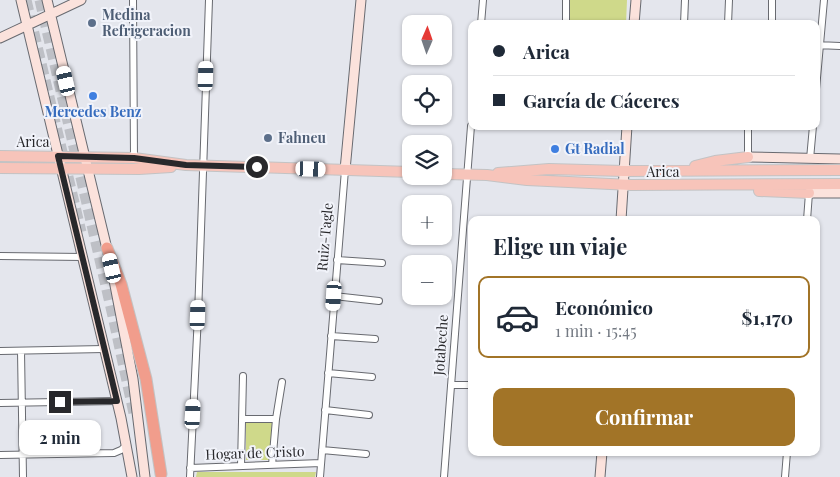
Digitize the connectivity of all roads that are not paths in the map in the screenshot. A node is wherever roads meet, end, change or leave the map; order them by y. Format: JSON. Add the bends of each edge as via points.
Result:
{"nodes":[{"id":1,"x":21,"y":0,"type":"edge"},
{"id":2,"x":47,"y":0,"type":"edge"},
{"id":3,"x":81,"y":0,"type":"edge"},
{"id":4,"x":133,"y":0,"type":"edge"},
{"id":5,"x":209,"y":0,"type":"edge"},
{"id":6,"x":361,"y":0,"type":"edge"},
{"id":7,"x":483,"y":0,"type":"edge"},
{"id":8,"x":566,"y":0,"type":"edge"},
{"id":9,"x":636,"y":0,"type":"edge"},
{"id":10,"x":685,"y":0,"type":"edge"},
{"id":11,"x":729,"y":0,"type":"edge"},
{"id":12,"x":772,"y":0,"type":"edge"},
{"id":13,"x":824,"y":0,"type":"edge"},
{"id":14,"x":50,"y":14,"type":"junction"},
{"id":15,"x":481,"y":20,"type":"edge"},
{"id":16,"x":566,"y":20,"type":"edge"},
{"id":17,"x":634,"y":20,"type":"edge"},
{"id":18,"x":684,"y":20,"type":"edge"},
{"id":19,"x":728,"y":20,"type":"edge"},
{"id":20,"x":772,"y":20,"type":"edge"},
{"id":21,"x":27,"y":26,"type":"junction"},
{"id":22,"x":820,"y":30,"type":"edge"},
{"id":23,"x":0,"y":38,"type":"edge"},
{"id":24,"x":820,"y":45,"type":"edge"},
{"id":25,"x":840,"y":46,"type":"edge"},
{"id":26,"x":471,"y":130,"type":"edge"},
{"id":27,"x":627,"y":130,"type":"edge"},
{"id":28,"x":748,"y":130,"type":"edge"},
{"id":29,"x":813,"y":130,"type":"edge"},
{"id":30,"x":0,"y":156,"type":"edge"},
{"id":31,"x":58,"y":156,"type":"junction"},
{"id":32,"x":84,"y":156,"type":"junction"},
{"id":33,"x":748,"y":157,"type":"junction"},
{"id":34,"x":134,"y":158,"type":"junction"},
{"id":35,"x":840,"y":159,"type":"edge"},
{"id":36,"x":810,"y":160,"type":"junction"},
{"id":37,"x":186,"y":165,"type":"junction"},
{"id":38,"x":203,"y":165,"type":"junction"},
{"id":39,"x":0,"y":168,"type":"edge"},
{"id":40,"x":61,"y":168,"type":"junction"},
{"id":41,"x":87,"y":168,"type":"junction"},
{"id":42,"x":345,"y":170,"type":"junction"},
{"id":43,"x":682,"y":170,"type":"junction"},
{"id":44,"x":840,"y":170,"type":"edge"},
{"id":45,"x":624,"y":171,"type":"junction"},
{"id":46,"x":402,"y":172,"type":"edge"},
{"id":47,"x":452,"y":174,"type":"edge"},
{"id":48,"x":467,"y":174,"type":"junction"},
{"id":49,"x":487,"y":175,"type":"junction"},
{"id":50,"x":840,"y":184,"type":"edge"},
{"id":51,"x":623,"y":185,"type":"junction"},
{"id":52,"x":708,"y":186,"type":"junction"},
{"id":53,"x":809,"y":193,"type":"junction"},
{"id":54,"x":840,"y":193,"type":"edge"},
{"id":55,"x":621,"y":216,"type":"edge"},
{"id":56,"x":806,"y":216,"type":"edge"},
{"id":57,"x":107,"y":248,"type":"junction"},
{"id":58,"x":0,"y":256,"type":"edge"},
{"id":59,"x":83,"y":257,"type":"junction"},
{"id":60,"x":337,"y":260,"type":"junction"},
{"id":61,"x":382,"y":263,"type":"dead end"},
{"id":62,"x":334,"y":296,"type":"junction"},
{"id":63,"x":379,"y":301,"type":"dead end"},
{"id":64,"x":331,"y":336,"type":"junction"},
{"id":65,"x":375,"y":339,"type":"dead end"},
{"id":66,"x":104,"y":349,"type":"junction"},
{"id":67,"x":0,"y":351,"type":"edge"},
{"id":68,"x":22,"y":351,"type":"junction"},
{"id":69,"x":328,"y":373,"type":"junction"},
{"id":70,"x":243,"y":376,"type":"dead end"},
{"id":71,"x":372,"y":377,"type":"dead end"},
{"id":72,"x":282,"y":382,"type":"dead end"},
{"id":73,"x":450,"y":385,"type":"junction"},
{"id":74,"x":468,"y":385,"type":"edge"},
{"id":75,"x":117,"y":401,"type":"junction"},
{"id":76,"x":0,"y":403,"type":"edge"},
{"id":77,"x":22,"y":403,"type":"junction"},
{"id":78,"x":325,"y":410,"type":"junction"},
{"id":79,"x":368,"y":415,"type":"dead end"},
{"id":80,"x":242,"y":419,"type":"junction"},
{"id":81,"x":276,"y":419,"type":"junction"},
{"id":82,"x":126,"y":444,"type":"junction"},
{"id":83,"x":322,"y":450,"type":"junction"},
{"id":84,"x":22,"y":454,"type":"junction"},
{"id":85,"x":366,"y":454,"type":"dead end"},
{"id":86,"x":0,"y":455,"type":"edge"},
{"id":87,"x":602,"y":456,"type":"edge"},
{"id":88,"x":787,"y":456,"type":"edge"},
{"id":89,"x":321,"y":463,"type":"junction"},
{"id":90,"x":272,"y":465,"type":"junction"},
{"id":91,"x":241,"y":466,"type":"junction"},
{"id":92,"x":190,"y":468,"type":"junction"},
{"id":93,"x":161,"y":474,"type":"dead end"},
{"id":94,"x":23,"y":477,"type":"edge"},
{"id":95,"x":132,"y":477,"type":"edge"},
{"id":96,"x":145,"y":477,"type":"edge"},
{"id":97,"x":190,"y":477,"type":"edge"},
{"id":98,"x":320,"y":477,"type":"edge"},
{"id":99,"x":444,"y":477,"type":"edge"},
{"id":100,"x":600,"y":477,"type":"edge"},
{"id":101,"x":785,"y":477,"type":"edge"}],
"edges":[{"from":1,"to":21,"type":"main road"},
{"from":2,"to":14,"type":"main road"},
{"from":3,"to":14,"type":"main road"},
{"from":4,"to":34,"type":"street"},
{"from":5,"to":38,"type":"street"},
{"from":6,"to":42,"type":"main road","name":"Ruiz-Tagle"},
{"from":7,"to":15,"type":"street"},
{"from":8,"to":16,"type":"street"},
{"from":9,"to":17,"type":"main road"},
{"from":10,"to":18,"type":"street"},
{"from":11,"to":19,"type":"street"},
{"from":12,"to":20,"type":"street"},
{"from":13,"to":22,"type":"street"},
{"from":14,"to":21,"type":"main road"},
{"from":14,"to":32,"type":"main road"},
{"from":21,"to":23,"type":"main road"},
{"from":21,"to":31,"type":"main road"},
{"from":24,"to":25,"type":"street"},
{"from":26,"to":48,"type":"street","name":"Jotabeche"},
{"from":27,"to":45,"type":"main road"},
{"from":28,"to":33,"type":"street"},
{"from":29,"to":36,"type":"street"},
{"from":30,"to":31,"type":"main road","name":"Arica"},
{"from":31,"to":32,"type":"main road","name":"Arica"},
{"from":31,"to":40,"type":"main road"},
{"from":32,"to":34,"type":"main road","name":"Arica"},
{"from":32,"to":41,"type":"main road"},
{"from":33,"to":36,"type":"main road"},
{"from":33,"to":43,"type":"main road"},
{"from":34,"to":37,"type":"main road","name":"Arica"},
{"from":35,"to":36,"type":"main road"},
{"from":37,"to":38,"type":"main road","name":"Arica"},
{"from":37,"to":41,"type":"main road","name":"Arica","via":[[139,169]]},
{"from":38,"to":42,"type":"main road","name":"Arica"},
{"from":38,"to":92,"type":"street"},
{"from":39,"to":40,"type":"main road","name":"Arica"},
{"from":40,"to":41,"type":"main road","name":"Arica"},
{"from":40,"to":59,"type":"main road"},
{"from":41,"to":57,"type":"main road"},
{"from":42,"to":46,"type":"main road","name":"Arica"},
{"from":42,"to":60,"type":"street","name":"Ruiz-Tagle"},
{"from":43,"to":44,"type":"main road","name":"Arica"},
{"from":43,"to":45,"type":"main road","name":"Arica"},
{"from":45,"to":49,"type":"main road","name":"Arica","via":[[549,169]]},
{"from":45,"to":51,"type":"main road"},
{"from":47,"to":48,"type":"main road","name":"Arica"},
{"from":48,"to":49,"type":"main road","name":"Arica"},
{"from":48,"to":73,"type":"street","name":"Jotabeche"},
{"from":49,"to":51,"type":"main road","name":"Arica"},
{"from":50,"to":52,"type":"main road","name":"Arica"},
{"from":51,"to":52,"type":"main road","name":"Arica"},
{"from":51,"to":55,"type":"main road"},
{"from":52,"to":53,"type":"main road"},
{"from":53,"to":54,"type":"main road"},
{"from":53,"to":56,"type":"street"},
{"from":57,"to":93,"type":"highway","via":[[122,284],[146,379]]},
{"from":57,"to":96,"type":"main road","via":[[134,379]]},
{"from":58,"to":59,"type":"street"},
{"from":59,"to":66,"type":"main road"},
{"from":60,"to":61,"type":"street"},
{"from":60,"to":62,"type":"street","name":"Ruiz-Tagle"},
{"from":62,"to":63,"type":"street"},
{"from":62,"to":64,"type":"street","name":"Ruiz-Tagle"},
{"from":64,"to":65,"type":"street"},
{"from":64,"to":69,"type":"street","name":"Ruiz-Tagle"},
{"from":66,"to":68,"type":"street"},
{"from":66,"to":75,"type":"main road"},
{"from":67,"to":68,"type":"street"},
{"from":68,"to":77,"type":"street"},
{"from":69,"to":71,"type":"street"},
{"from":69,"to":78,"type":"street","name":"Ruiz-Tagle"},
{"from":70,"to":80,"type":"street"},
{"from":72,"to":81,"type":"street"},
{"from":73,"to":74,"type":"street"},
{"from":73,"to":99,"type":"street","name":"Jotabeche"},
{"from":75,"to":77,"type":"street"},
{"from":75,"to":82,"type":"main road"},
{"from":76,"to":77,"type":"street"},
{"from":77,"to":84,"type":"street"},
{"from":78,"to":79,"type":"street"},
{"from":78,"to":83,"type":"street","name":"Ruiz-Tagle"},
{"from":80,"to":81,"type":"street"},
{"from":80,"to":91,"type":"street"},
{"from":81,"to":90,"type":"street"},
{"from":82,"to":84,"type":"street","via":[[114,453]]},
{"from":82,"to":95,"type":"main road"},
{"from":83,"to":85,"type":"street"},
{"from":83,"to":89,"type":"street","name":"Ruiz-Tagle"},
{"from":84,"to":86,"type":"street"},
{"from":84,"to":94,"type":"street"},
{"from":87,"to":100,"type":"main road"},
{"from":88,"to":101,"type":"street"},
{"from":89,"to":90,"type":"street","name":"Hogar de Cristo"},
{"from":89,"to":98,"type":"street","name":"Ruiz-Tagle"},
{"from":90,"to":91,"type":"street","name":"Hogar de Cristo"},
{"from":91,"to":92,"type":"street","name":"Hogar de Cristo"},
{"from":92,"to":97,"type":"street"}]}
